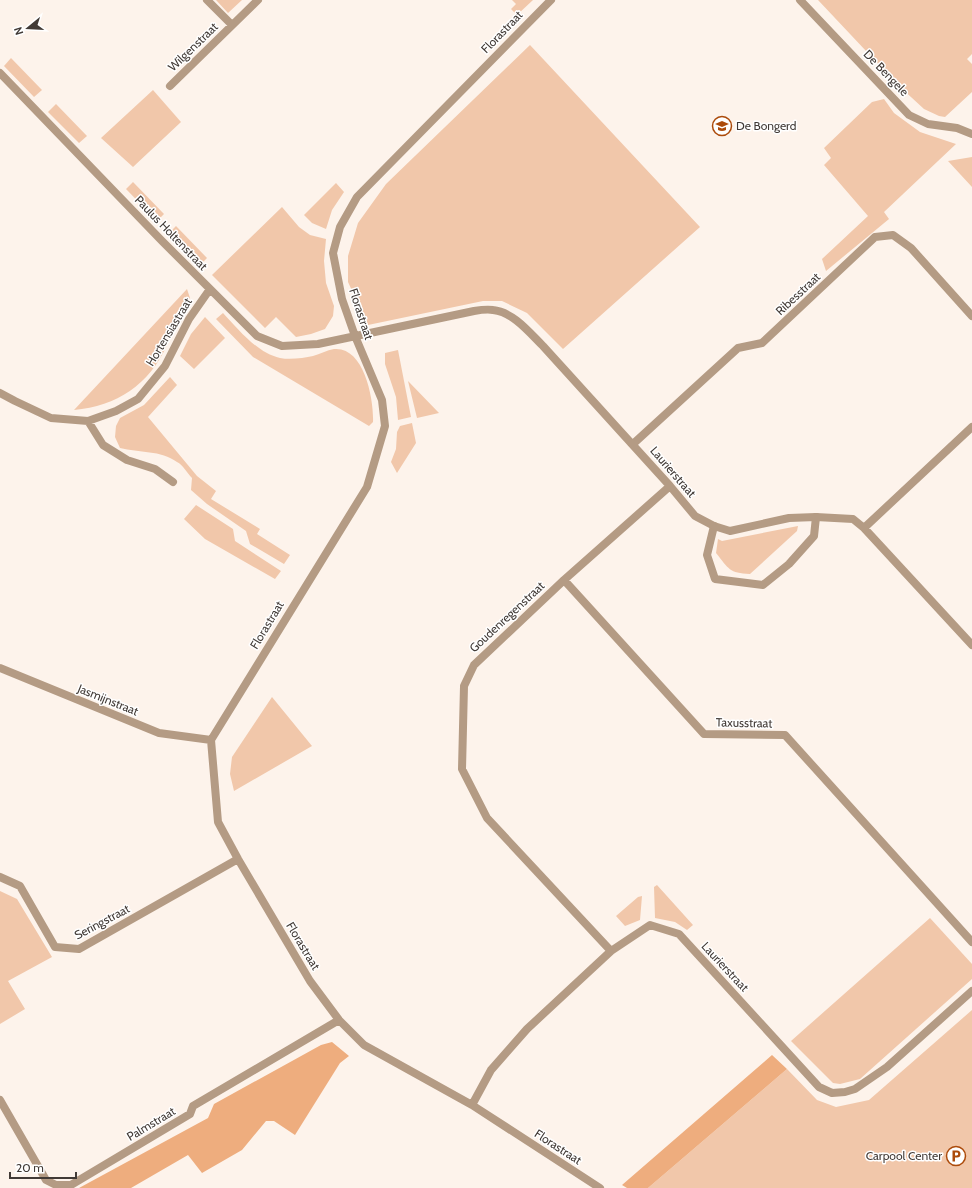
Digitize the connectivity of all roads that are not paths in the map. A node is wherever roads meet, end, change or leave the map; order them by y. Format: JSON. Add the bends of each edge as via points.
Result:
{"nodes":[{"id":1,"x":207,"y":0,"type":"edge"},
{"id":2,"x":258,"y":0,"type":"edge"},
{"id":3,"x":551,"y":0,"type":"edge"},
{"id":4,"x":800,"y":0,"type":"edge"},
{"id":5,"x":232,"y":25,"type":"junction"},
{"id":6,"x":0,"y":73,"type":"edge"},
{"id":7,"x":170,"y":86,"type":"dead end"},
{"id":8,"x":972,"y":134,"type":"edge"},
{"id":9,"x":210,"y":289,"type":"junction"},
{"id":10,"x":972,"y":316,"type":"edge"},
{"id":11,"x":354,"y":336,"type":"junction"},
{"id":12,"x":0,"y":393,"type":"edge"},
{"id":13,"x":88,"y":421,"type":"junction"},
{"id":14,"x":972,"y":427,"type":"edge"},
{"id":15,"x":633,"y":444,"type":"junction"},
{"id":16,"x":172,"y":482,"type":"dead end"},
{"id":17,"x":670,"y":486,"type":"junction"},
{"id":18,"x":816,"y":517,"type":"junction"},
{"id":19,"x":714,"y":526,"type":"junction"},
{"id":20,"x":864,"y":528,"type":"junction"},
{"id":21,"x":564,"y":580,"type":"junction"},
{"id":22,"x":972,"y":645,"type":"edge"},
{"id":23,"x":0,"y":668,"type":"edge"},
{"id":24,"x":211,"y":740,"type":"junction"},
{"id":25,"x":238,"y":859,"type":"junction"},
{"id":26,"x":0,"y":877,"type":"edge"},
{"id":27,"x":972,"y":942,"type":"edge"},
{"id":28,"x":611,"y":951,"type":"junction"},
{"id":29,"x":972,"y":991,"type":"edge"},
{"id":30,"x":339,"y":1020,"type":"junction"},
{"id":31,"x":0,"y":1100,"type":"edge"},
{"id":32,"x":472,"y":1105,"type":"junction"},
{"id":33,"x":600,"y":1188,"type":"edge"}],
"edges":[{"from":1,"to":5,"type":"street","name":"Wilgenstraat"},
{"from":2,"to":5,"type":"street","name":"Wilgenstraat"},
{"from":3,"to":11,"type":"street","name":"Florastraat","via":[[357,197],[340,226],[333,253],[342,299]]},
{"from":4,"to":8,"type":"street","name":"De Bengele","via":[[909,115],[928,124],[958,128]]},
{"from":5,"to":7,"type":"street","name":"Wilgenstraat"},
{"from":6,"to":9,"type":"street","name":"Paulus Holtenstraat"},
{"from":9,"to":11,"type":"street","name":"Paulus Holtenstraat","via":[[257,336],[282,346],[318,344]]},
{"from":9,"to":13,"type":"street","name":"Hortensiastraat","via":[[189,319],[165,366],[138,399],[116,411]]},
{"from":10,"to":15,"type":"street","name":"Ribesstraat","via":[[911,248],[893,235],[875,237],[762,343],[738,348]]},
{"from":11,"to":15,"type":"street","name":"Laurierstraat","via":[[474,311],[492,310],[506,313],[527,329]]},
{"from":11,"to":24,"type":"street","name":"Florastraat","via":[[382,400],[385,426],[367,487]]},
{"from":12,"to":13,"type":"street","name":"Hortensiastraat","via":[[50,418]]},
{"from":13,"to":16,"type":"street","via":[[103,445],[127,460],[155,469]]},
{"from":14,"to":20,"type":"street"},
{"from":15,"to":17,"type":"street","name":"Laurierstraat"},
{"from":17,"to":19,"type":"street","name":"Laurierstraat","via":[[695,516]]},
{"from":17,"to":21,"type":"street","name":"Goudenregenstraat"},
{"from":18,"to":19,"type":"street","name":"Laurierstraat","via":[[789,518],[730,531]]},
{"from":18,"to":19,"type":"street","via":[[814,536],[789,564],[763,585],[715,579],[707,555]]},
{"from":18,"to":20,"type":"street","name":"Laurierstraat","via":[[853,520]]},
{"from":20,"to":22,"type":"street","name":"Laurierstraat"},
{"from":21,"to":27,"type":"street","name":"Taxusstraat","via":[[704,734],[785,735]]},
{"from":21,"to":28,"type":"street","name":"Goudenregenstraat","via":[[474,665],[464,686],[462,769],[488,818]]},
{"from":23,"to":24,"type":"street","name":"Jasmijnstraat","via":[[159,733]]},
{"from":24,"to":25,"type":"street","name":"Florastraat","via":[[218,822]]},
{"from":25,"to":26,"type":"street","name":"Seringstraat","via":[[79,949],[55,947],[20,886]]},
{"from":25,"to":30,"type":"street","name":"Florastraat","via":[[310,981]]},
{"from":28,"to":29,"type":"street","name":"Laurierstraat","via":[[650,925],[679,934],[819,1087],[832,1093],[855,1089],[887,1067]]},
{"from":28,"to":32,"type":"street","name":"Laurierstraat","via":[[527,1029],[491,1070]]},
{"from":30,"to":31,"type":"street","name":"Palmstraat","via":[[193,1106],[190,1114],[71,1185],[46,1180]]},
{"from":30,"to":32,"type":"street","name":"Florastraat","via":[[364,1046]]},
{"from":32,"to":33,"type":"street","name":"Florastraat"}]}
